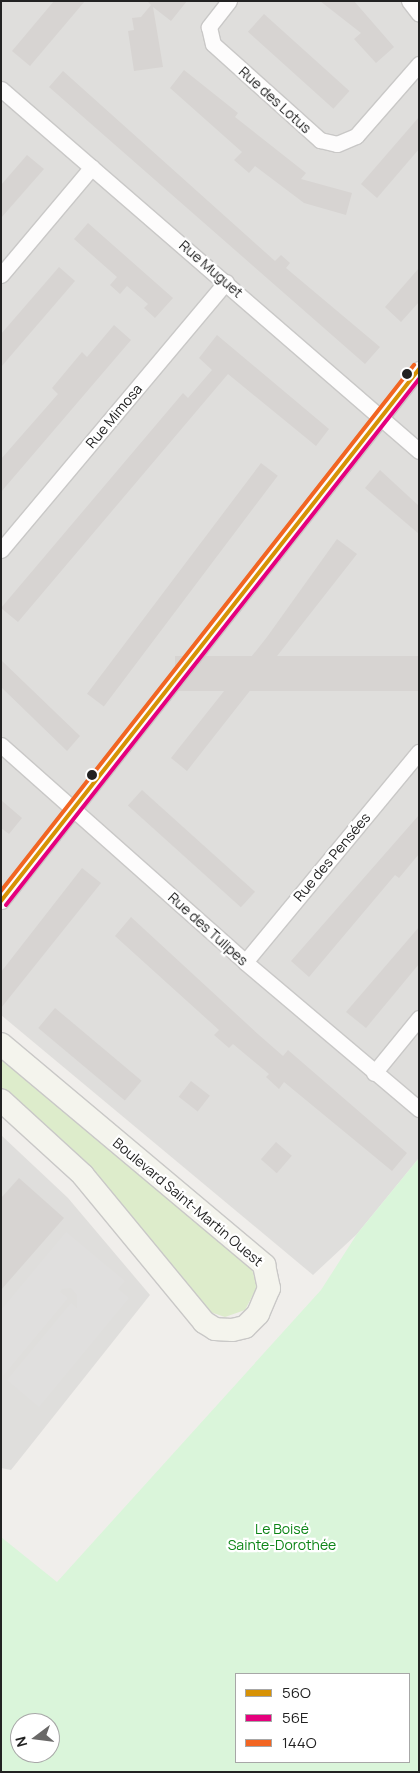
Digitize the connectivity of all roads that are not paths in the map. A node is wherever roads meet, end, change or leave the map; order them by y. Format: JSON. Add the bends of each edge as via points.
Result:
{"nodes":[{"id":1,"x":229,"y":1,"type":"edge"},
{"id":2,"x":409,"y":1,"type":"edge"},
{"id":3,"x":419,"y":14,"type":"edge"},
{"id":4,"x":419,"y":64,"type":"edge"},
{"id":5,"x":1,"y":89,"type":"edge"},
{"id":6,"x":92,"y":167,"type":"junction"},
{"id":7,"x":1,"y":275,"type":"edge"},
{"id":8,"x":226,"y":282,"type":"junction"},
{"id":9,"x":419,"y":369,"type":"edge"},
{"id":10,"x":379,"y":419,"type":"junction"},
{"id":11,"x":419,"y":452,"type":"edge"},
{"id":12,"x":1,"y":550,"type":"edge"},
{"id":13,"x":1,"y":745,"type":"edge"},
{"id":14,"x":419,"y":752,"type":"edge"},
{"id":15,"x":75,"y":807,"type":"junction"},
{"id":16,"x":1,"y":901,"type":"edge"},
{"id":17,"x":245,"y":962,"type":"junction"},
{"id":18,"x":419,"y":1018,"type":"edge"},
{"id":19,"x":1,"y":1044,"type":"edge"},
{"id":20,"x":374,"y":1072,"type":"junction"},
{"id":21,"x":1,"y":1100,"type":"edge"},
{"id":22,"x":419,"y":1109,"type":"edge"}],
"edges":[{"from":1,"to":4,"type":"street","name":"Rue des Lotus","via":[[209,27],[213,44],[320,140],[337,144],[356,136]]},
{"from":2,"to":3,"type":"street"},
{"from":5,"to":6,"type":"street","name":"Rue Muguet"},
{"from":6,"to":7,"type":"street"},
{"from":6,"to":8,"type":"street","name":"Rue Muguet"},
{"from":8,"to":10,"type":"street","name":"Rue Muguet"},
{"from":8,"to":12,"type":"street","name":"Rue Mimosa"},
{"from":9,"to":10,"type":"street"},
{"from":10,"to":11,"type":"street","name":"Rue Muguet"},
{"from":10,"to":15,"type":"street"},
{"from":13,"to":15,"type":"street","name":"Rue des Tulipes"},
{"from":14,"to":17,"type":"street","name":"Rue des Pensées"},
{"from":15,"to":16,"type":"street"},
{"from":15,"to":17,"type":"street","name":"Rue des Tulipes"},
{"from":17,"to":20,"type":"street","name":"Rue des Tulipes"},
{"from":18,"to":20,"type":"street"},
{"from":19,"to":21,"type":"street","name":"Boulevard Saint-Martin Ouest","via":[[264,1265],[269,1288],[258,1314],[245,1326],[232,1330],[215,1329],[204,1322],[83,1176]]},
{"from":20,"to":22,"type":"street","name":"Rue des Tulipes"}]}
